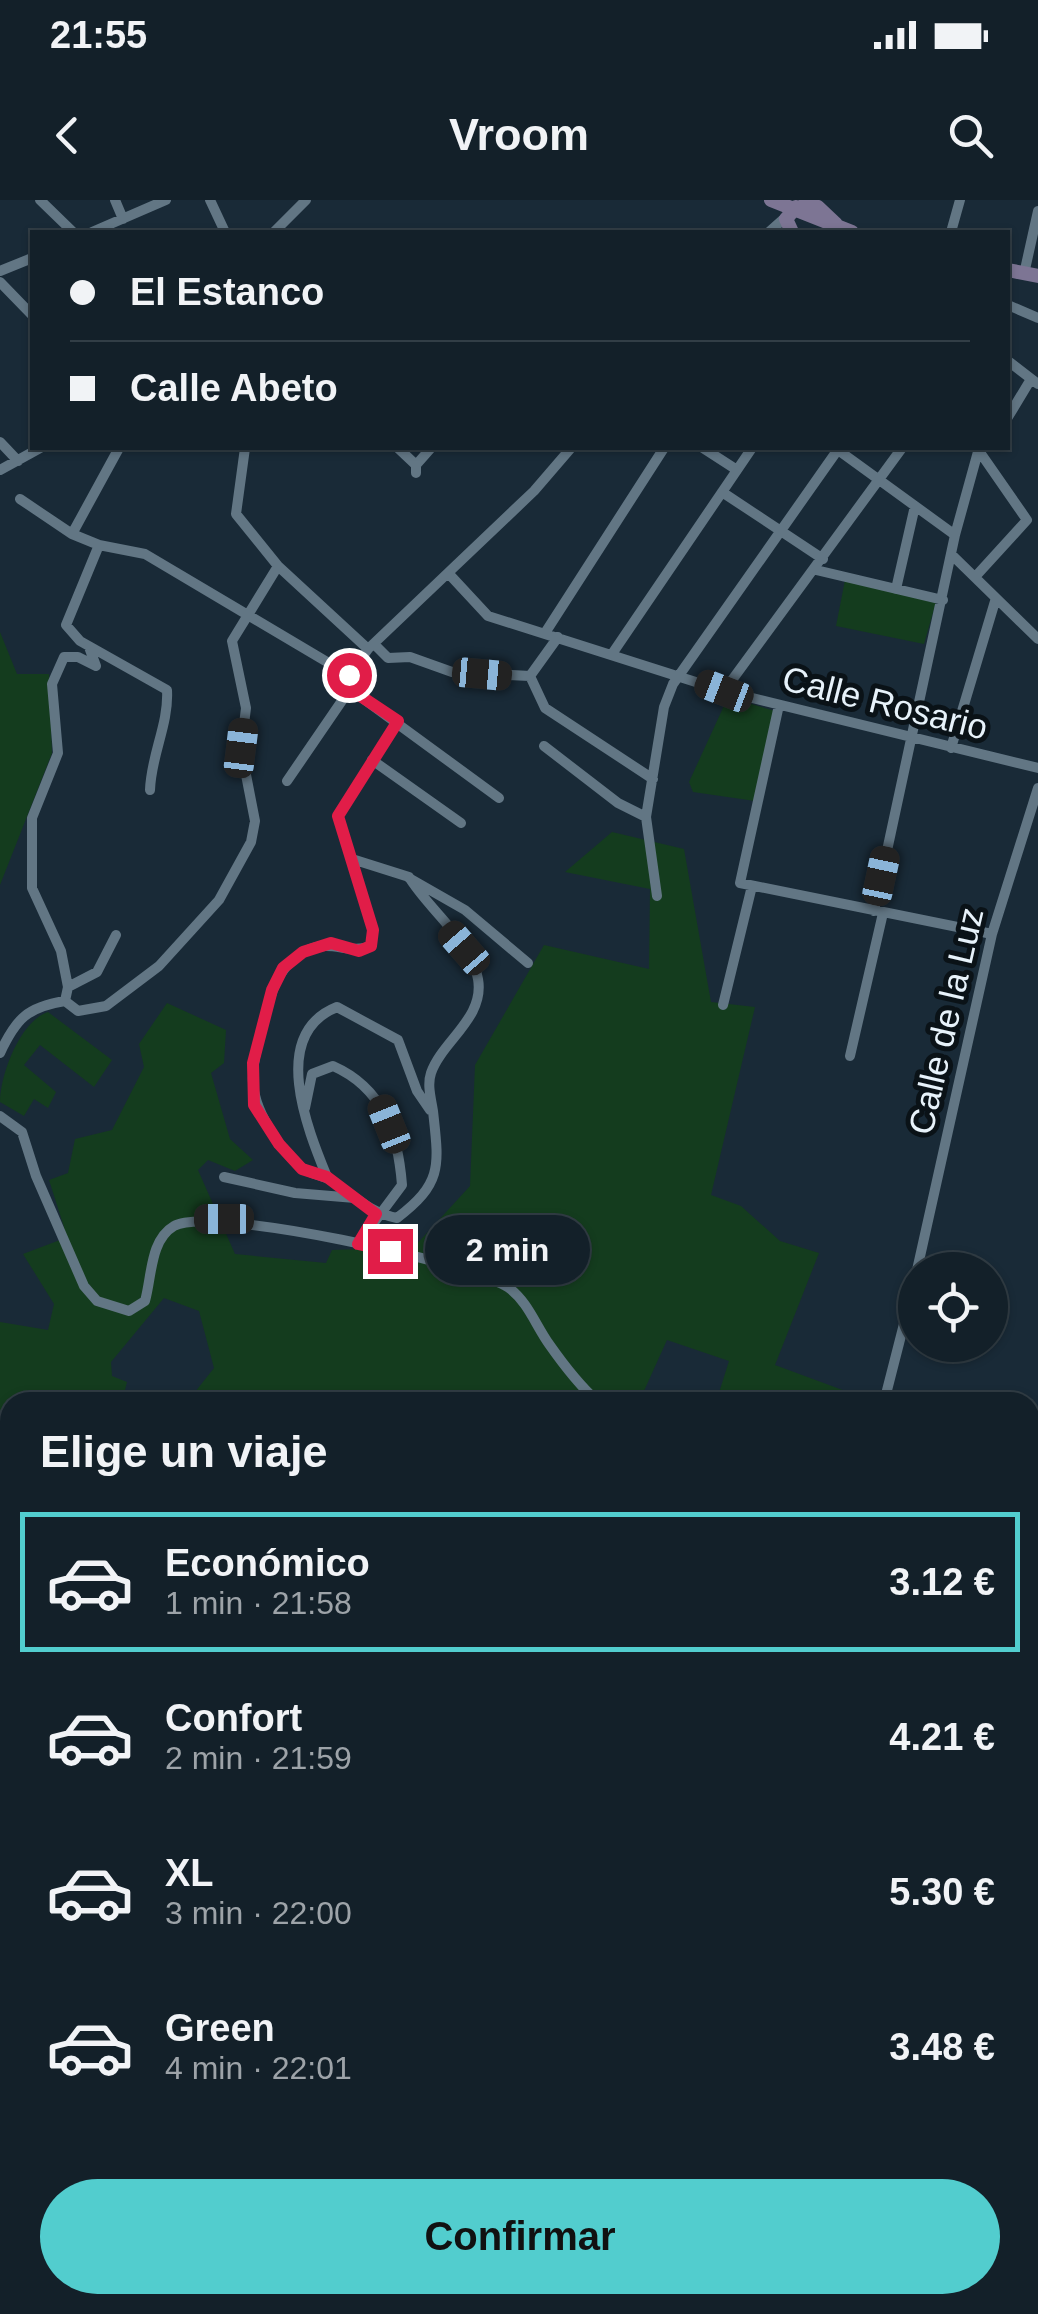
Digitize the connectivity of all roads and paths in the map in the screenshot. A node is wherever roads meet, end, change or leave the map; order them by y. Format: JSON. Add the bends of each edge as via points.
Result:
{"nodes":[{"id":1,"x":40,"y":200,"type":"edge"},
{"id":2,"x":115,"y":200,"type":"edge"},
{"id":3,"x":166,"y":200,"type":"edge"},
{"id":4,"x":210,"y":200,"type":"edge"},
{"id":5,"x":763,"y":200,"type":"edge"},
{"id":6,"x":771,"y":200,"type":"edge"},
{"id":7,"x":960,"y":200,"type":"edge"},
{"id":8,"x":304,"y":201,"type":"edge"},
{"id":9,"x":1038,"y":211,"type":"edge"},
{"id":10,"x":820,"y":217,"type":"edge"},
{"id":11,"x":124,"y":218,"type":"junction"},
{"id":12,"x":789,"y":221,"type":"edge"},
{"id":13,"x":70,"y":230,"type":"edge"},
{"id":14,"x":97,"y":230,"type":"edge"},
{"id":15,"x":224,"y":230,"type":"edge"},
{"id":16,"x":276,"y":230,"type":"edge"},
{"id":17,"x":848,"y":230,"type":"edge"},
{"id":18,"x":952,"y":230,"type":"edge"},
{"id":19,"x":30,"y":259,"type":"edge"},
{"id":20,"x":0,"y":271,"type":"edge"},
{"id":21,"x":1031,"y":275,"type":"edge"},
{"id":22,"x":0,"y":282,"type":"edge"},
{"id":23,"x":1010,"y":306,"type":"edge"},
{"id":24,"x":30,"y":313,"type":"edge"},
{"id":25,"x":1038,"y":318,"type":"edge"},
{"id":26,"x":1010,"y":362,"type":"edge"},
{"id":27,"x":1035,"y":380,"type":"edge"},
{"id":28,"x":1010,"y":413,"type":"edge"},
{"id":29,"x":0,"y":442,"type":"edge"},
{"id":30,"x":36,"y":450,"type":"edge"},
{"id":31,"x":118,"y":450,"type":"edge"},
{"id":32,"x":245,"y":450,"type":"edge"},
{"id":33,"x":400,"y":450,"type":"edge"},
{"id":34,"x":430,"y":450,"type":"edge"},
{"id":35,"x":569,"y":450,"type":"edge"},
{"id":36,"x":660,"y":450,"type":"edge"},
{"id":37,"x":706,"y":450,"type":"edge"},
{"id":38,"x":751,"y":450,"type":"edge"},
{"id":39,"x":837,"y":450,"type":"edge"},
{"id":40,"x":839,"y":450,"type":"edge"},
{"id":41,"x":901,"y":450,"type":"edge"},
{"id":42,"x":977,"y":450,"type":"edge"},
{"id":43,"x":979,"y":450,"type":"edge"},
{"id":44,"x":18,"y":460,"type":"junction"},
{"id":45,"x":0,"y":470,"type":"edge"},
{"id":46,"x":736,"y":470,"type":"junction"},
{"id":47,"x":879,"y":480,"type":"junction"},
{"id":48,"x":722,"y":492,"type":"junction"},
{"id":49,"x":20,"y":498,"type":"dead end"},
{"id":50,"x":915,"y":506,"type":"junction"},
{"id":51,"x":782,"y":531,"type":"junction"},
{"id":52,"x":72,"y":534,"type":"junction"},
{"id":53,"x":955,"y":534,"type":"junction"},
{"id":54,"x":99,"y":545,"type":"junction"},
{"id":55,"x":952,"y":555,"type":"junction"},
{"id":56,"x":822,"y":559,"type":"junction"},
{"id":57,"x":278,"y":566,"type":"junction"},
{"id":58,"x":816,"y":570,"type":"junction"},
{"id":59,"x":449,"y":574,"type":"junction"},
{"id":60,"x":975,"y":577,"type":"junction"},
{"id":61,"x":896,"y":589,"type":"junction"},
{"id":62,"x":996,"y":598,"type":"junction"},
{"id":63,"x":943,"y":600,"type":"junction"},
{"id":64,"x":244,"y":616,"type":"junction"},
{"id":65,"x":545,"y":633,"type":"junction"},
{"id":66,"x":558,"y":637,"type":"junction"},
{"id":67,"x":1038,"y":640,"type":"edge"},
{"id":68,"x":371,"y":646,"type":"junction"},
{"id":69,"x":89,"y":647,"type":"junction"},
{"id":70,"x":612,"y":654,"type":"junction"},
{"id":71,"x":680,"y":674,"type":"junction"},
{"id":72,"x":349,"y":675,"type":"junction"},
{"id":73,"x":530,"y":676,"type":"junction"},
{"id":74,"x":350,"y":689,"type":"junction"},
{"id":75,"x":724,"y":691,"type":"junction"},
{"id":76,"x":779,"y":705,"type":"junction"},
{"id":77,"x":398,"y":721,"type":"junction"},
{"id":78,"x":910,"y":738,"type":"junction"},
{"id":79,"x":544,"y":746,"type":"dead end"},
{"id":80,"x":951,"y":748,"type":"junction"},
{"id":81,"x":372,"y":760,"type":"junction"},
{"id":82,"x":1038,"y":768,"type":"edge"},
{"id":83,"x":653,"y":778,"type":"junction"},
{"id":84,"x":287,"y":782,"type":"dead end"},
{"id":85,"x":1038,"y":788,"type":"edge"},
{"id":86,"x":150,"y":790,"type":"dead end"},
{"id":87,"x":499,"y":798,"type":"dead end"},
{"id":88,"x":646,"y":816,"type":"junction"},
{"id":89,"x":461,"y":823,"type":"dead end"},
{"id":90,"x":352,"y":859,"type":"junction"},
{"id":91,"x":408,"y":877,"type":"junction"},
{"id":92,"x":746,"y":884,"type":"junction"},
{"id":93,"x":657,"y":896,"type":"dead end"},
{"id":94,"x":878,"y":912,"type":"junction"},
{"id":95,"x":992,"y":934,"type":"junction"},
{"id":96,"x":116,"y":935,"type":"dead end"},
{"id":97,"x":528,"y":963,"type":"dead end"},
{"id":98,"x":68,"y":987,"type":"junction"},
{"id":99,"x":65,"y":1001,"type":"junction"},
{"id":100,"x":724,"y":1005,"type":"dead end"},
{"id":101,"x":0,"y":1053,"type":"edge"},
{"id":102,"x":850,"y":1056,"type":"dead end"},
{"id":103,"x":433,"y":1115,"type":"junction"},
{"id":104,"x":0,"y":1116,"type":"edge"},
{"id":105,"x":303,"y":1119,"type":"junction"},
{"id":106,"x":327,"y":1177,"type":"junction"},
{"id":107,"x":224,"y":1178,"type":"dead end"},
{"id":108,"x":356,"y":1198,"type":"junction"},
{"id":109,"x":376,"y":1214,"type":"junction"},
{"id":110,"x":358,"y":1244,"type":"junction"},
{"id":111,"x":921,"y":1252,"type":"edge"},
{"id":112,"x":898,"y":1347,"type":"edge"},
{"id":113,"x":590,"y":1392,"type":"edge"},
{"id":114,"x":887,"y":1392,"type":"edge"}],
"edges":[{"from":1,"to":13,"type":"street"},
{"from":2,"to":11,"type":"street"},
{"from":3,"to":11,"type":"street"},
{"from":4,"to":15,"type":"street"},
{"from":5,"to":12,"type":"main road"},
{"from":6,"to":12,"type":"main road"},
{"from":7,"to":18,"type":"street"},
{"from":8,"to":16,"type":"street"},
{"from":9,"to":21,"type":"street"},
{"from":10,"to":12,"type":"main road","via":[[818,207]]},
{"from":10,"to":17,"type":"main road"},
{"from":11,"to":14,"type":"street"},
{"from":19,"to":20,"type":"street"},
{"from":22,"to":24,"type":"street"},
{"from":23,"to":25,"type":"street"},
{"from":26,"to":27,"type":"street"},
{"from":27,"to":28,"type":"street"},
{"from":29,"to":44,"type":"street"},
{"from":30,"to":44,"type":"street"},
{"from":31,"to":52,"type":"street"},
{"from":32,"to":57,"type":"street","via":[[236,514]]},
{"from":33,"to":34,"type":"street","via":[[416,469]]},
{"from":35,"to":59,"type":"street"},
{"from":36,"to":65,"type":"street"},
{"from":37,"to":46,"type":"street"},
{"from":38,"to":46,"type":"street"},
{"from":39,"to":51,"type":"street"},
{"from":40,"to":47,"type":"street"},
{"from":41,"to":47,"type":"street"},
{"from":42,"to":53,"type":"street"},
{"from":43,"to":60,"type":"street","via":[[1026,520]]},
{"from":44,"to":45,"type":"street"},
{"from":46,"to":48,"type":"street"},
{"from":47,"to":50,"type":"street"},
{"from":47,"to":56,"type":"street"},
{"from":48,"to":51,"type":"street"},
{"from":48,"to":70,"type":"street"},
{"from":49,"to":52,"type":"street"},
{"from":50,"to":53,"type":"street"},
{"from":50,"to":61,"type":"street"},
{"from":51,"to":56,"type":"street"},
{"from":51,"to":71,"type":"street"},
{"from":52,"to":54,"type":"street"},
{"from":53,"to":55,"type":"street"},
{"from":54,"to":64,"type":"street","via":[[144,554]]},
{"from":54,"to":69,"type":"street","via":[[66,625]]},
{"from":55,"to":60,"type":"street"},
{"from":55,"to":63,"type":"street"},
{"from":56,"to":58,"type":"street"},
{"from":57,"to":64,"type":"street"},
{"from":57,"to":68,"type":"street"},
{"from":58,"to":61,"type":"street"},
{"from":58,"to":75,"type":"street"},
{"from":59,"to":65,"type":"street","name":"Calle Rosario","via":[[488,616]]},
{"from":59,"to":68,"type":"street"},
{"from":60,"to":62,"type":"street"},
{"from":61,"to":63,"type":"street"},
{"from":62,"to":67,"type":"street"},
{"from":62,"to":80,"type":"street"},
{"from":63,"to":78,"type":"street"},
{"from":64,"to":72,"type":"street"},
{"from":64,"to":99,"type":"street","via":[[232,641],[246,708],[241,748],[255,821],[251,842],[219,900],[159,966],[106,1006],[78,1011]]},
{"from":65,"to":66,"type":"street","name":"Calle Rosario"},
{"from":66,"to":70,"type":"street","name":"Calle Rosario"},
{"from":66,"to":73,"type":"street"},
{"from":68,"to":72,"type":"street"},
{"from":68,"to":73,"type":"street","via":[[388,658],[410,657],[452,672]]},
{"from":69,"to":86,"type":"street","via":[[168,690]]},
{"from":69,"to":98,"type":"street","via":[[96,666],[64,658],[52,684],[58,754],[32,818],[32,888],[61,952]]},
{"from":70,"to":71,"type":"street","name":"Calle Rosario"},
{"from":71,"to":75,"type":"street","name":"Calle Rosario"},
{"from":71,"to":83,"type":"street","via":[[664,707]]},
{"from":72,"to":74,"type":"street"},
{"from":73,"to":83,"type":"street","via":[[545,708]]},
{"from":74,"to":77,"type":"street"},
{"from":74,"to":84,"type":"street"},
{"from":75,"to":76,"type":"street","name":"Calle Rosario"},
{"from":76,"to":78,"type":"street","name":"Calle Rosario"},
{"from":76,"to":92,"type":"street"},
{"from":77,"to":81,"type":"street"},
{"from":77,"to":87,"type":"street"},
{"from":78,"to":80,"type":"street","name":"Calle Rosario"},
{"from":78,"to":94,"type":"street"},
{"from":79,"to":88,"type":"street","via":[[618,803]]},
{"from":80,"to":82,"type":"street","name":"Calle Rosario"},
{"from":81,"to":89,"type":"street"},
{"from":81,"to":90,"type":"street","via":[[338,816]]},
{"from":83,"to":88,"type":"street"},
{"from":85,"to":95,"type":"street","name":"Calle de la Luz"},
{"from":88,"to":93,"type":"street"},
{"from":90,"to":91,"type":"street"},
{"from":90,"to":106,"type":"street","via":[[373,930],[371,946],[359,951],[331,943],[283,968],[253,1063],[254,1105],[279,1144],[302,1169]]},
{"from":91,"to":97,"type":"street","via":[[465,910]]},
{"from":91,"to":103,"type":"street","via":[[464,948],[478,978],[478,1000],[429,1080]]},
{"from":92,"to":94,"type":"street"},
{"from":92,"to":100,"type":"street"},
{"from":94,"to":95,"type":"street"},
{"from":94,"to":102,"type":"street"},
{"from":95,"to":111,"type":"street","name":"Calle de la Luz"},
{"from":96,"to":98,"type":"street","via":[[96,972]]},
{"from":98,"to":99,"type":"street"},
{"from":99,"to":101,"type":"street","via":[[21,1014]]},
{"from":103,"to":105,"type":"street","via":[[398,1040],[337,1007],[316,1015],[304,1033]]},
{"from":103,"to":109,"type":"street","via":[[438,1176],[397,1218]]},
{"from":104,"to":110,"type":"street","via":[[22,1132],[84,1286],[112,1309],[129,1312],[144,1301],[162,1236],[196,1219]]},
{"from":105,"to":106,"type":"street"},
{"from":105,"to":109,"type":"street","via":[[312,1074],[333,1066],[378,1098],[400,1150],[402,1185]]},
{"from":106,"to":108,"type":"street"},
{"from":107,"to":108,"type":"street"},
{"from":108,"to":109,"type":"street"},
{"from":109,"to":110,"type":"street"},
{"from":110,"to":113,"type":"street","via":[[506,1286]]},
{"from":112,"to":114,"type":"street"}]}
